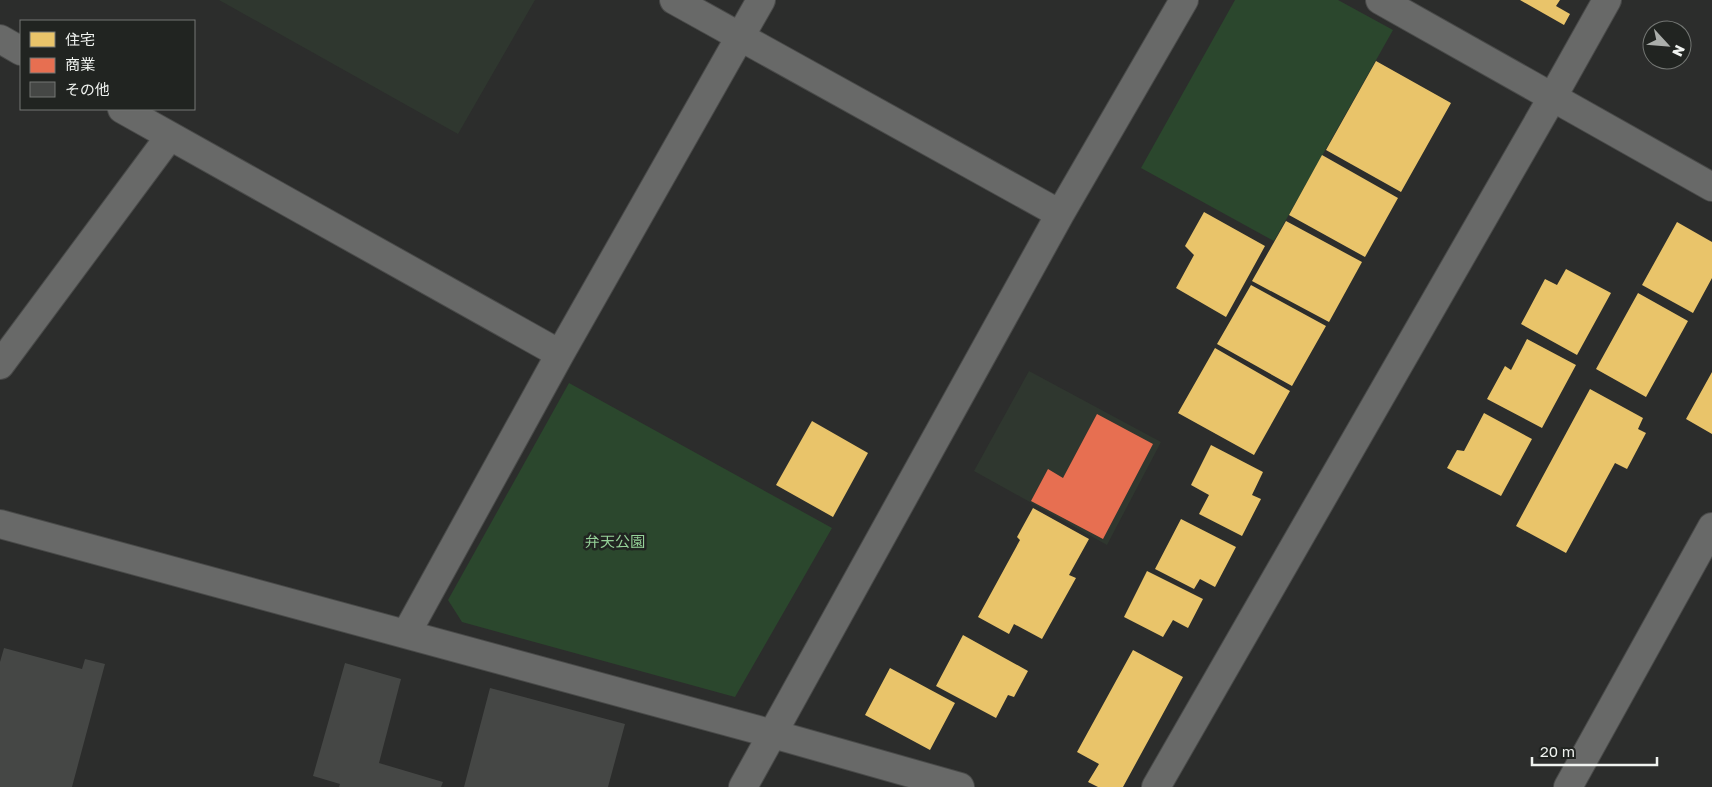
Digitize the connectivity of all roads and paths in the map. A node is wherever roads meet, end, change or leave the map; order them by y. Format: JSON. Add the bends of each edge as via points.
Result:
{"nodes":[{"id":1,"x":674,"y":0,"type":"edge"},
{"id":2,"x":761,"y":0,"type":"edge"},
{"id":3,"x":1184,"y":0,"type":"edge"},
{"id":4,"x":1380,"y":0,"type":"edge"},
{"id":5,"x":1607,"y":0,"type":"edge"},
{"id":6,"x":740,"y":36,"type":"junction"},
{"id":7,"x":0,"y":39,"type":"edge"},
{"id":8,"x":20,"y":50,"type":"edge"},
{"id":9,"x":1552,"y":98,"type":"junction"},
{"id":10,"x":124,"y":110,"type":"edge"},
{"id":11,"x":170,"y":136,"type":"junction"},
{"id":12,"x":1712,"y":186,"type":"edge"},
{"id":13,"x":1060,"y":214,"type":"junction"},
{"id":14,"x":560,"y":354,"type":"junction"},
{"id":15,"x":0,"y":365,"type":"edge"},
{"id":16,"x":0,"y":524,"type":"edge"},
{"id":17,"x":1712,"y":526,"type":"edge"},
{"id":18,"x":1703,"y":562,"type":"edge"},
{"id":19,"x":406,"y":634,"type":"junction"},
{"id":20,"x":773,"y":734,"type":"junction"},
{"id":21,"x":743,"y":787,"type":"edge"},
{"id":22,"x":960,"y":787,"type":"edge"},
{"id":23,"x":1156,"y":787,"type":"edge"},
{"id":24,"x":1568,"y":787,"type":"edge"}],
"edges":[{"from":1,"to":6,"type":"street"},
{"from":2,"to":6,"type":"street"},
{"from":3,"to":13,"type":"street"},
{"from":4,"to":9,"type":"street"},
{"from":5,"to":9,"type":"street"},
{"from":6,"to":13,"type":"street"},
{"from":6,"to":14,"type":"street"},
{"from":7,"to":8,"type":"street"},
{"from":9,"to":12,"type":"street"},
{"from":9,"to":23,"type":"street"},
{"from":10,"to":11,"type":"street"},
{"from":11,"to":14,"type":"street"},
{"from":11,"to":15,"type":"street"},
{"from":13,"to":20,"type":"street"},
{"from":14,"to":19,"type":"street"},
{"from":16,"to":19,"type":"street"},
{"from":17,"to":18,"type":"street"},
{"from":18,"to":24,"type":"street"},
{"from":19,"to":20,"type":"street"},
{"from":20,"to":21,"type":"street"},
{"from":20,"to":22,"type":"street"}]}
